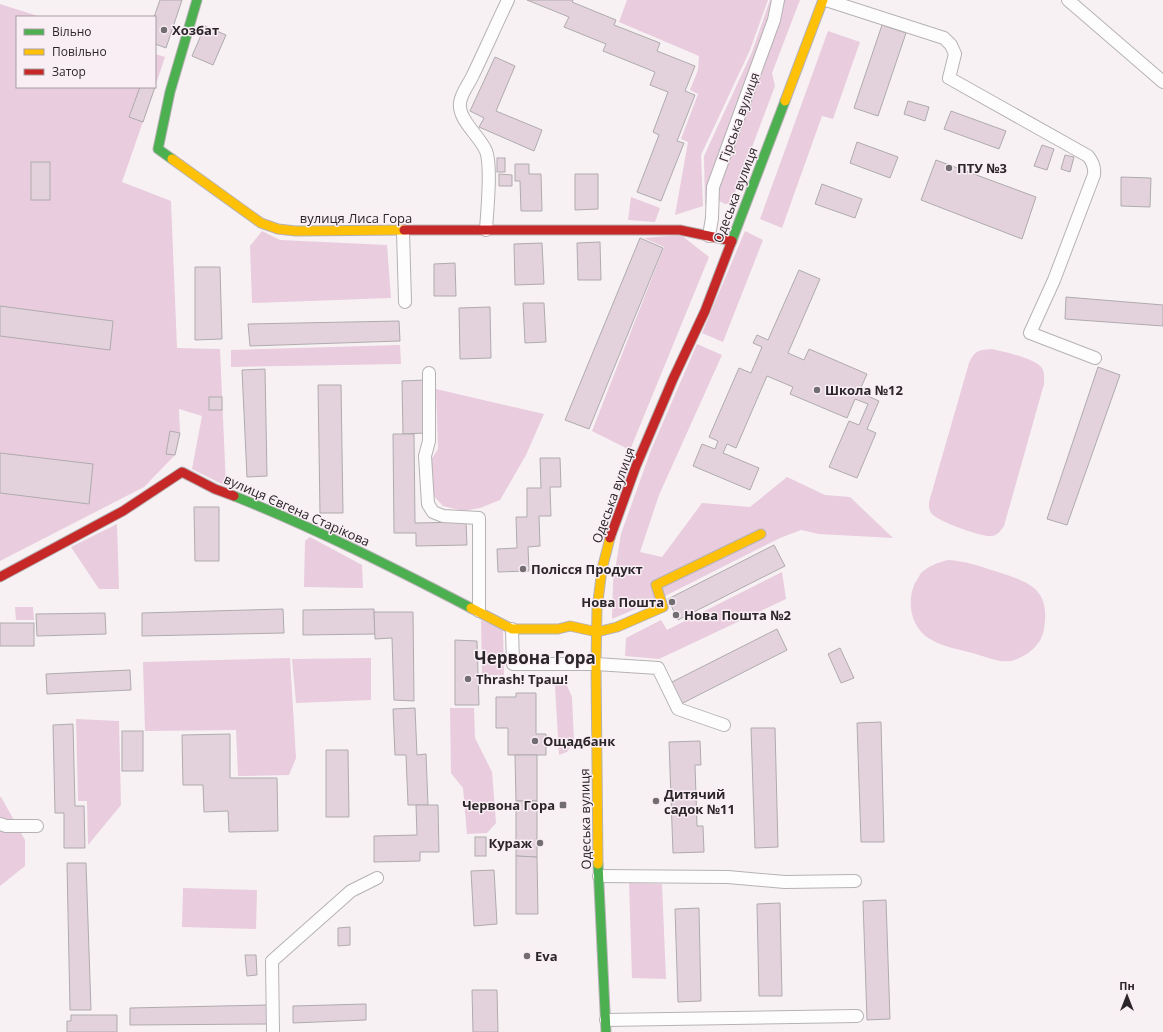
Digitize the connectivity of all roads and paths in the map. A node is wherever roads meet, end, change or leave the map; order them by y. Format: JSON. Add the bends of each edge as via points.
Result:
{"nodes":[{"id":1,"x":197,"y":0,"type":"edge"},
{"id":2,"x":508,"y":0,"type":"edge"},
{"id":3,"x":778,"y":0,"type":"edge"},
{"id":4,"x":824,"y":0,"type":"edge"},
{"id":5,"x":1068,"y":0,"type":"edge"},
{"id":6,"x":1163,"y":82,"type":"edge"},
{"id":7,"x":486,"y":230,"type":"junction"},
{"id":8,"x":403,"y":231,"type":"junction"},
{"id":9,"x":709,"y":236,"type":"junction"},
{"id":10,"x":732,"y":241,"type":"junction"},
{"id":11,"x":405,"y":302,"type":"dead end"},
{"id":12,"x":1095,"y":358,"type":"dead end"},
{"id":13,"x":429,"y":373,"type":"dead end"},
{"id":14,"x":761,"y":534,"type":"dead end"},
{"id":15,"x":0,"y":577,"type":"edge"},
{"id":16,"x":479,"y":611,"type":"junction"},
{"id":17,"x":512,"y":629,"type":"junction"},
{"id":18,"x":597,"y":632,"type":"junction"},
{"id":19,"x":596,"y":664,"type":"junction"},
{"id":20,"x":724,"y":725,"type":"dead end"},
{"id":21,"x":0,"y":824,"type":"edge"},
{"id":22,"x":37,"y":826,"type":"dead end"},
{"id":23,"x":599,"y":876,"type":"junction"},
{"id":24,"x":377,"y":878,"type":"dead end"},
{"id":25,"x":855,"y":881,"type":"dead end"},
{"id":26,"x":857,"y":1016,"type":"dead end"},
{"id":27,"x":606,"y":1020,"type":"junction"},
{"id":28,"x":273,"y":1032,"type":"edge"},
{"id":29,"x":606,"y":1032,"type":"edge"}],
"edges":[{"from":1,"to":8,"type":"street","name":"вулиця Лиса Гора","via":[[158,149],[261,223],[278,229],[296,232]]},
{"from":2,"to":7,"type":"street","via":[[462,95],[460,105],[469,127],[486,151]]},
{"from":3,"to":9,"type":"street","name":"Гірська вулиця","via":[[774,20],[713,187]]},
{"from":4,"to":10,"type":"street","name":"Одеська вулиця"},
{"from":4,"to":12,"type":"street","via":[[944,38],[956,54],[949,78],[1088,156],[1092,161],[1094,175],[1054,280],[1030,333]]},
{"from":5,"to":6,"type":"street"},
{"from":7,"to":8,"type":"street","name":"вулиця Лиса Гора"},
{"from":7,"to":9,"type":"street","name":"вулиця Лиса Гора","via":[[680,230]]},
{"from":8,"to":11,"type":"street"},
{"from":9,"to":10,"type":"street","name":"вулиця Лиса Гора"},
{"from":10,"to":18,"type":"street","name":"Одеська вулиця","via":[[705,311],[673,379],[621,507],[602,569]]},
{"from":13,"to":16,"type":"street","via":[[429,441],[425,456],[428,504],[432,512],[443,516],[479,518]]},
{"from":14,"to":18,"type":"street","via":[[656,585],[664,607],[617,627]]},
{"from":15,"to":16,"type":"street","name":"вулиця Євгена Старікова","via":[[123,511],[182,472],[384,563]]},
{"from":16,"to":17,"type":"street","name":"вулиця Євгена Старікова"},
{"from":17,"to":18,"type":"street","name":"вулиця Євгена Старікова","via":[[558,629],[570,626]]},
{"from":17,"to":19,"type":"street","via":[[513,664]]},
{"from":18,"to":19,"type":"street","name":"Одеська вулиця"},
{"from":19,"to":20,"type":"street","via":[[658,668],[678,709]]},
{"from":19,"to":23,"type":"street","name":"Одеська вулиця"},
{"from":21,"to":22,"type":"street"},
{"from":23,"to":25,"type":"street","via":[[728,878],[785,882]]},
{"from":23,"to":27,"type":"street","name":"Одеська вулиця"},
{"from":24,"to":28,"type":"street","via":[[351,891],[272,961]]},
{"from":26,"to":27,"type":"street"},
{"from":27,"to":29,"type":"street","name":"Одеська вулиця"}]}
